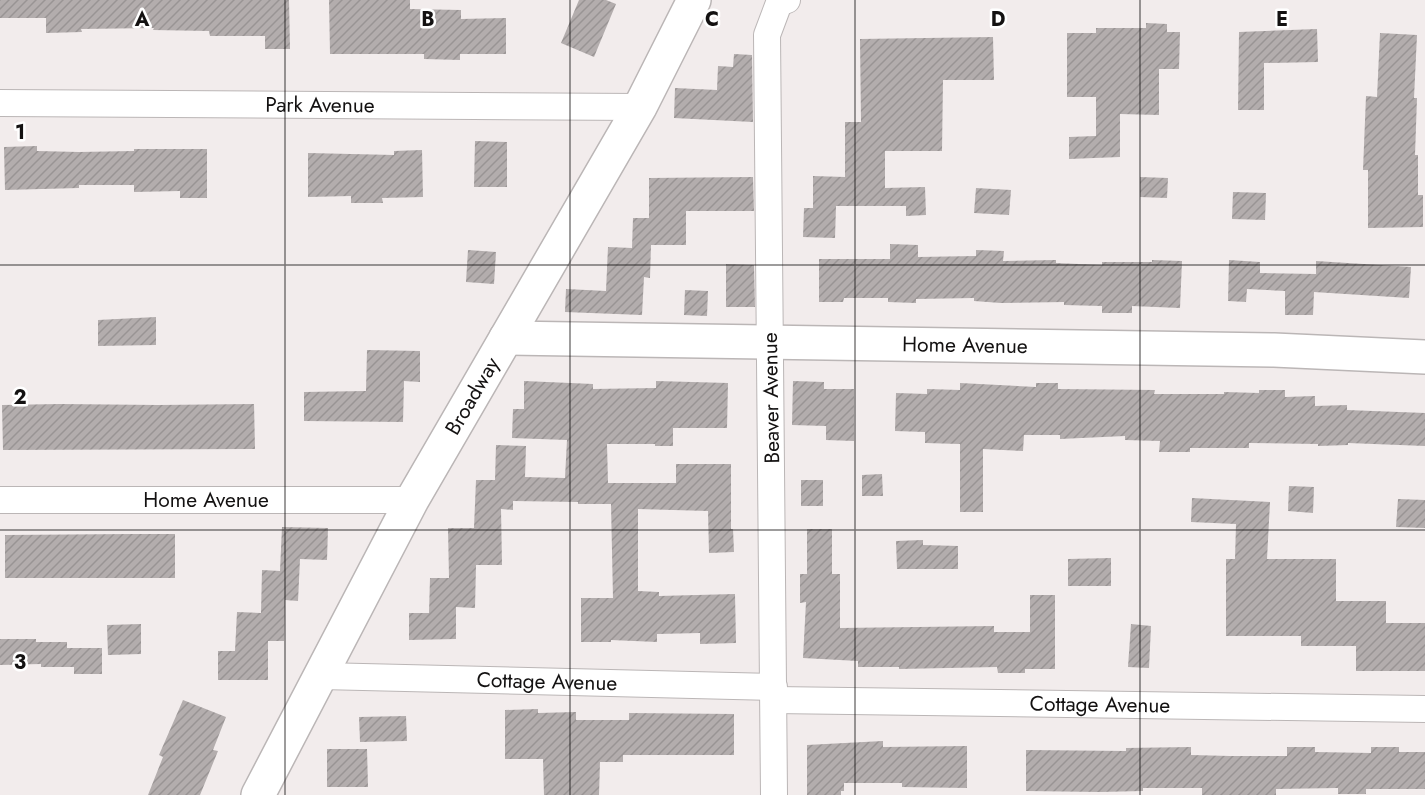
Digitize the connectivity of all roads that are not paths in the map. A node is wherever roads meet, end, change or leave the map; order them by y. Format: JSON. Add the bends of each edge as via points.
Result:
{"nodes":[{"id":1,"x":694,"y":0,"type":"edge"},
{"id":2,"x":783,"y":2,"type":"edge"},
{"id":3,"x":0,"y":103,"type":"edge"},
{"id":4,"x":640,"y":107,"type":"junction"},
{"id":5,"x":506,"y":338,"type":"junction"},
{"id":6,"x":770,"y":342,"type":"junction"},
{"id":7,"x":1425,"y":357,"type":"edge"},
{"id":8,"x":0,"y":500,"type":"edge"},
{"id":9,"x":412,"y":500,"type":"junction"},
{"id":10,"x":321,"y":676,"type":"junction"},
{"id":11,"x":774,"y":694,"type":"junction"},
{"id":12,"x":1425,"y":710,"type":"edge"},
{"id":13,"x":258,"y":795,"type":"edge"},
{"id":14,"x":774,"y":795,"type":"edge"}],
"edges":[{"from":1,"to":4,"type":"street","name":"Broadway"},
{"from":2,"to":6,"type":"street","name":"Beaver Avenue","via":[[767,35]]},
{"from":3,"to":4,"type":"street","name":"Park Avenue"},
{"from":4,"to":5,"type":"street","name":"Broadway"},
{"from":5,"to":6,"type":"street","name":"Home Avenue"},
{"from":5,"to":9,"type":"street","name":"Broadway"},
{"from":6,"to":7,"type":"street","name":"Home Avenue","via":[[1274,350]]},
{"from":6,"to":11,"type":"street","name":"Beaver Avenue"},
{"from":8,"to":9,"type":"street","name":"Home Avenue"},
{"from":9,"to":10,"type":"street","name":"Broadway"},
{"from":10,"to":11,"type":"street","name":"Cottage Avenue"},
{"from":10,"to":13,"type":"street","name":"Broadway"},
{"from":11,"to":12,"type":"street","name":"Cottage Avenue"},
{"from":11,"to":14,"type":"street","name":"Beaver Avenue"}]}
